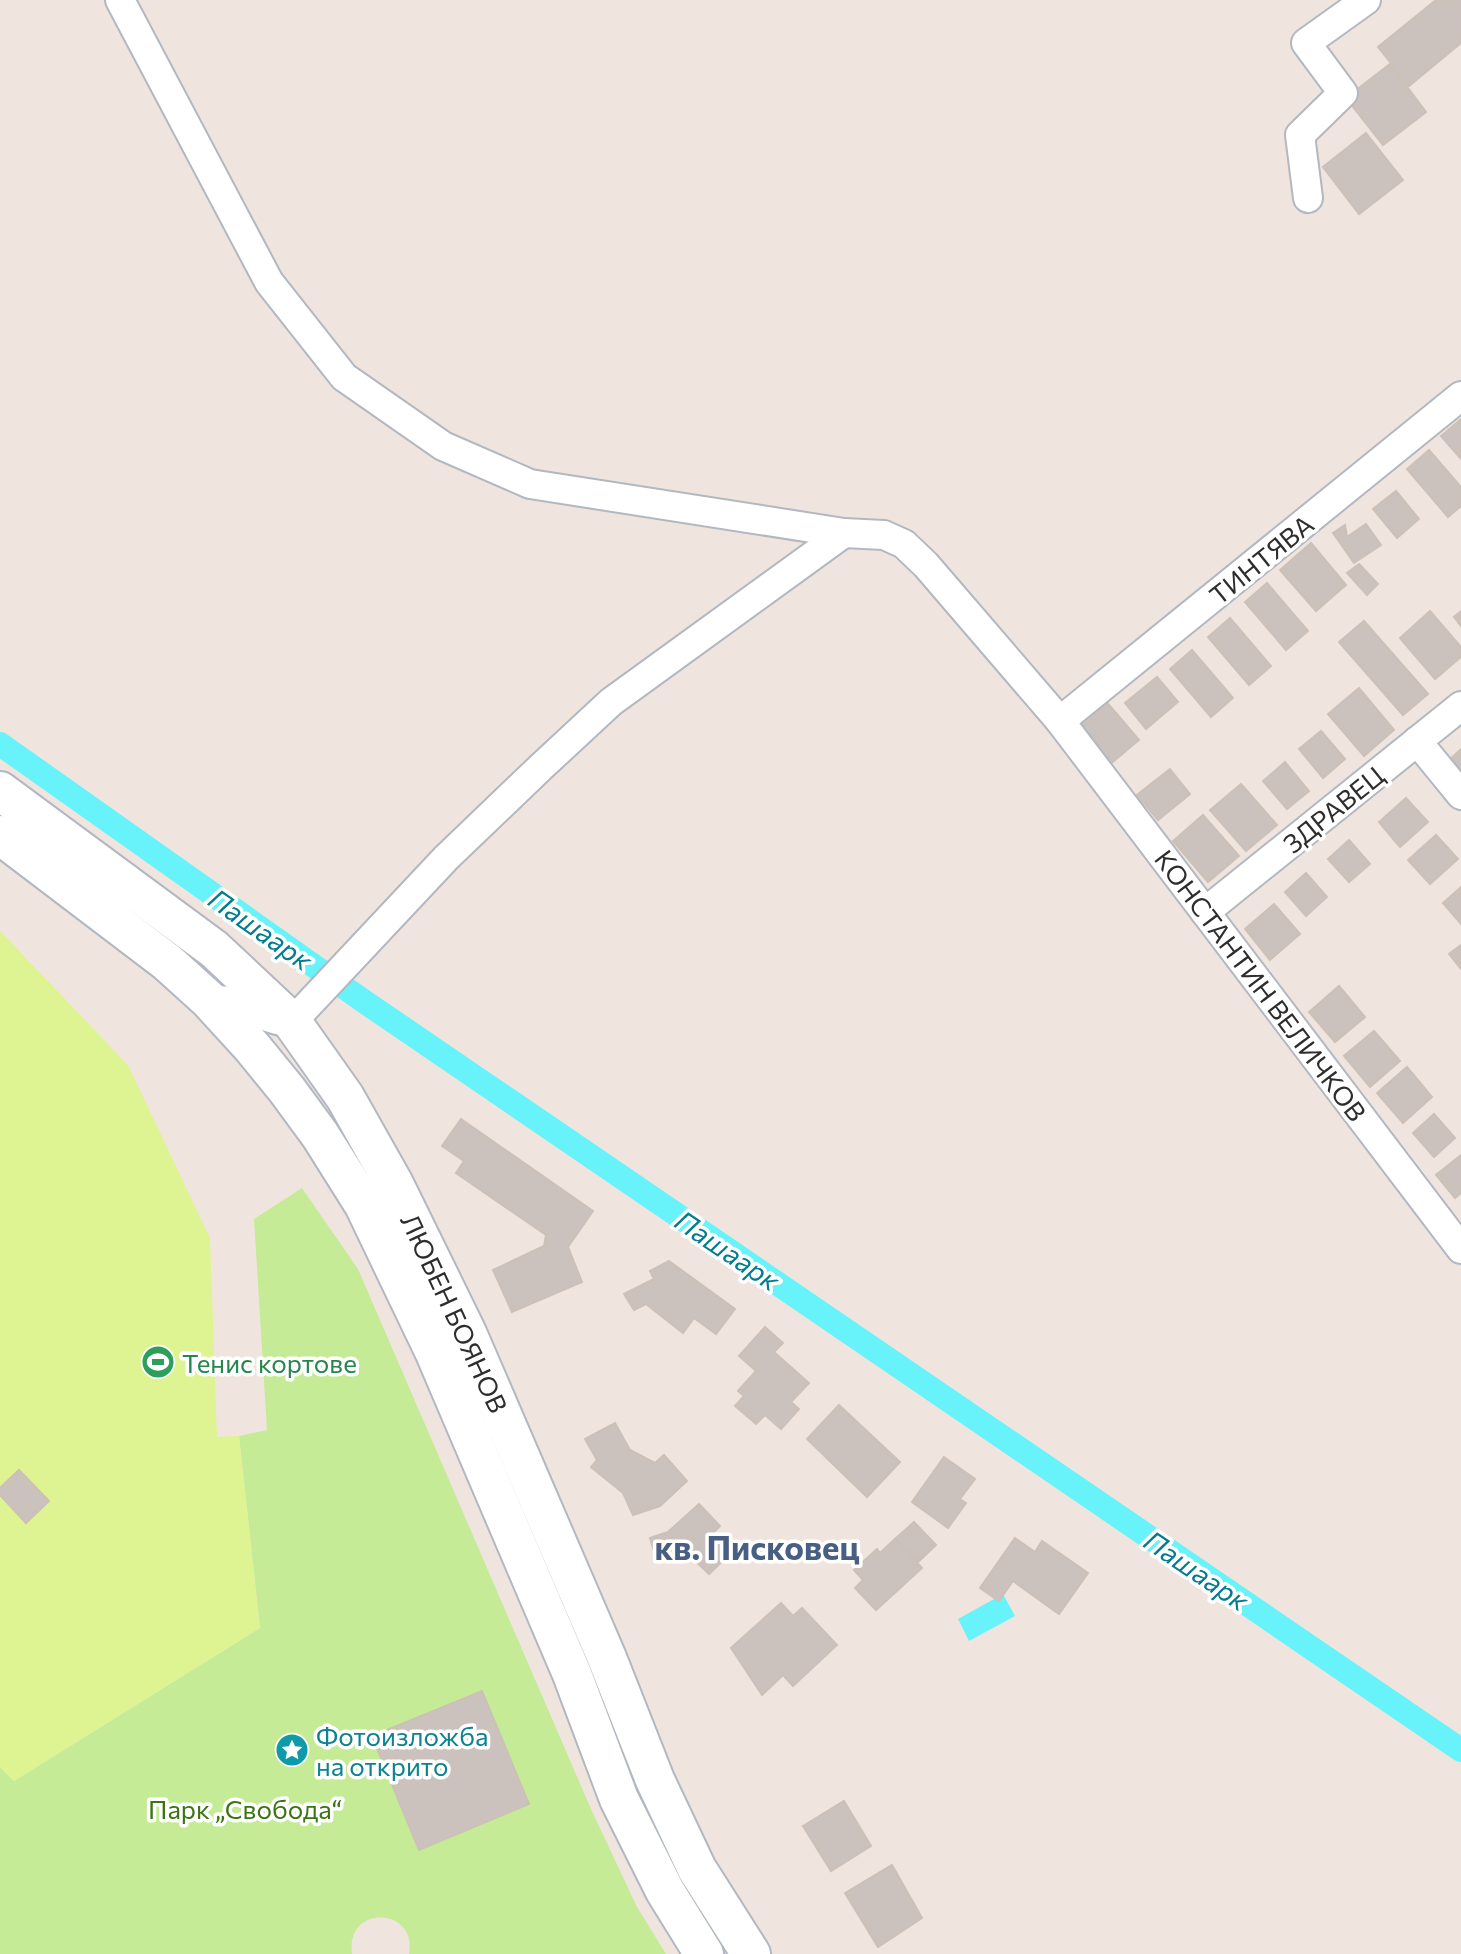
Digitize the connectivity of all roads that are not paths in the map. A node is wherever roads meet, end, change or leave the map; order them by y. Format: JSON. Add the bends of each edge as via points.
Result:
{"nodes":[{"id":1,"x":120,"y":0,"type":"edge"},
{"id":2,"x":1366,"y":0,"type":"edge"},
{"id":3,"x":1308,"y":198,"type":"dead end"},
{"id":4,"x":1461,"y":396,"type":"edge"},
{"id":5,"x":844,"y":533,"type":"junction"},
{"id":6,"x":1461,"y":706,"type":"edge"},
{"id":7,"x":1060,"y":722,"type":"junction"},
{"id":8,"x":1417,"y":741,"type":"junction"},
{"id":9,"x":0,"y":792,"type":"edge"},
{"id":10,"x":1461,"y":795,"type":"edge"},
{"id":11,"x":0,"y":835,"type":"edge"},
{"id":12,"x":1205,"y":912,"type":"junction"},
{"id":13,"x":209,"y":1000,"type":"junction"},
{"id":14,"x":292,"y":1022,"type":"junction"},
{"id":15,"x":1461,"y":1249,"type":"edge"},
{"id":16,"x":607,"y":1658,"type":"junction"},
{"id":17,"x":572,"y":1674,"type":"junction"},
{"id":18,"x":704,"y":1954,"type":"edge"},
{"id":19,"x":751,"y":1954,"type":"edge"}],
"edges":[{"from":1,"to":5,"type":"street","name":"КОНСТАНТИН ВЕЛИЧКОВ","via":[[269,282],[344,377],[443,446],[530,484]]},
{"from":2,"to":3,"type":"street","via":[[1306,43],[1343,93],[1300,135]]},
{"from":4,"to":7,"type":"street","name":"ТИНТЯВА"},
{"from":5,"to":7,"type":"street","name":"КОНСТАНТИН ВЕЛИЧКОВ","via":[[884,536],[904,544]]},
{"from":5,"to":14,"type":"street","via":[[611,702],[446,858]]},
{"from":6,"to":8,"type":"street","name":"ЗДРАВЕЦ"},
{"from":7,"to":12,"type":"street","name":"КОНСТАНТИН ВЕЛИЧКОВ"},
{"from":8,"to":10,"type":"street"},
{"from":8,"to":12,"type":"street","name":"ЗДРАВЕЦ"},
{"from":9,"to":14,"type":"street","name":"ЛЮБЕН БОЯНОВ","via":[[214,949]]},
{"from":11,"to":13,"type":"street","name":"ЛЮБЕН БОЯНОВ","via":[[167,962]]},
{"from":12,"to":15,"type":"street","name":"КОНСТАНТИН ВЕЛИЧКОВ"},
{"from":13,"to":14,"type":"street","via":[[233,1001]]},
{"from":13,"to":17,"type":"street","name":"ЛЮБЕН БОЯНОВ","via":[[287,1090],[364,1205],[435,1353]]},
{"from":14,"to":16,"type":"street","name":"ЛЮБЕН БОЯНОВ","via":[[345,1097],[394,1184],[467,1333]]},
{"from":16,"to":17,"type":"street"},
{"from":16,"to":19,"type":"street","name":"ЛЮБЕН БОЯНОВ","via":[[655,1780],[692,1858]]},
{"from":17,"to":18,"type":"street","name":"ЛЮБЕН БОЯНОВ","via":[[619,1800],[665,1891]]}]}
